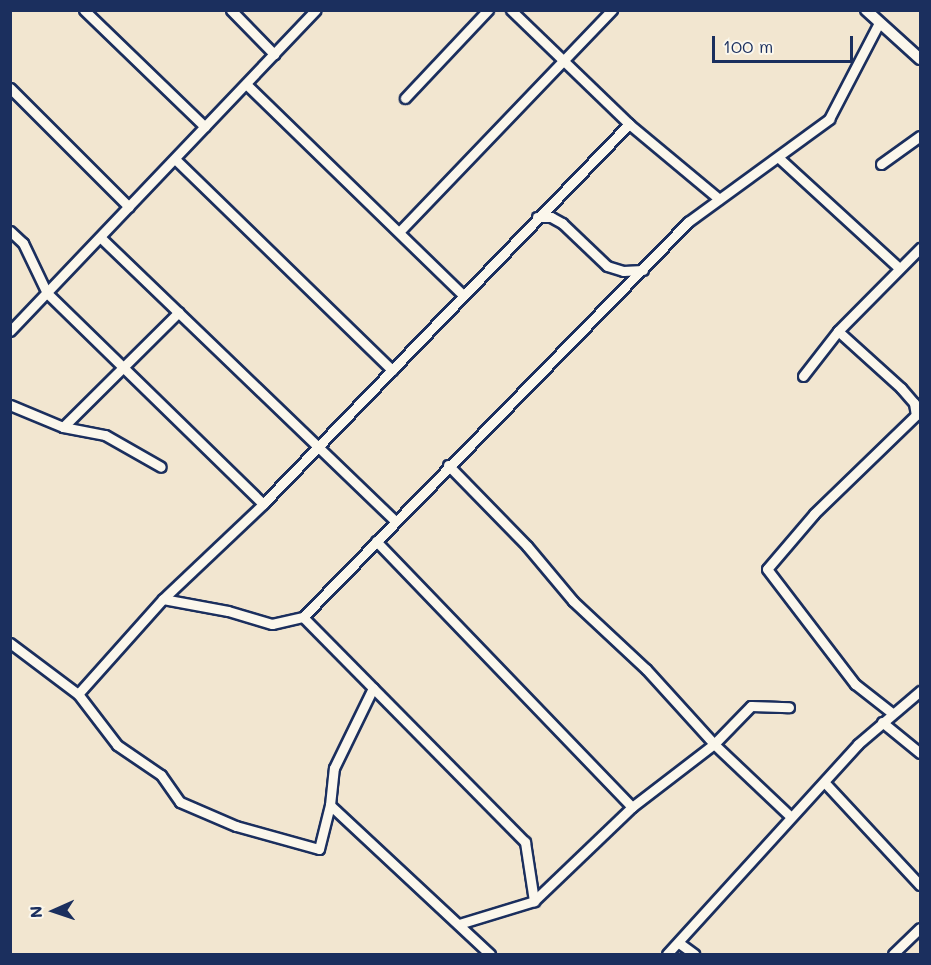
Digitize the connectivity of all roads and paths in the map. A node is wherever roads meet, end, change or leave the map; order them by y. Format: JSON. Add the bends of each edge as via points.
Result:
{"nodes":[{"id":1,"x":84,"y":10,"type":"edge"},
{"id":2,"x":231,"y":10,"type":"edge"},
{"id":3,"x":316,"y":10,"type":"edge"},
{"id":4,"x":488,"y":10,"type":"edge"},
{"id":5,"x":511,"y":10,"type":"edge"},
{"id":6,"x":612,"y":10,"type":"edge"},
{"id":7,"x":866,"y":10,"type":"edge"},
{"id":8,"x":879,"y":23,"type":"junction"},
{"id":9,"x":274,"y":54,"type":"junction"},
{"id":10,"x":921,"y":59,"type":"edge"},
{"id":11,"x":564,"y":61,"type":"junction"},
{"id":12,"x":246,"y":84,"type":"junction"},
{"id":13,"x":10,"y":88,"type":"edge"},
{"id":14,"x":405,"y":98,"type":"dead end"},
{"id":15,"x":629,"y":124,"type":"junction"},
{"id":16,"x":205,"y":127,"type":"junction"},
{"id":17,"x":921,"y":136,"type":"edge"},
{"id":18,"x":779,"y":158,"type":"junction"},
{"id":19,"x":175,"y":159,"type":"junction"},
{"id":20,"x":881,"y":164,"type":"dead end"},
{"id":21,"x":719,"y":199,"type":"junction"},
{"id":22,"x":129,"y":207,"type":"junction"},
{"id":23,"x":537,"y":217,"type":"junction"},
{"id":24,"x":10,"y":231,"type":"edge"},
{"id":25,"x":399,"y":232,"type":"junction"},
{"id":26,"x":100,"y":237,"type":"junction"},
{"id":27,"x":921,"y":248,"type":"edge"},
{"id":28,"x":899,"y":268,"type":"junction"},
{"id":29,"x":642,"y":270,"type":"junction"},
{"id":30,"x":47,"y":293,"type":"junction"},
{"id":31,"x":463,"y":295,"type":"junction"},
{"id":32,"x":179,"y":312,"type":"junction"},
{"id":33,"x":10,"y":331,"type":"edge"},
{"id":34,"x":838,"y":331,"type":"junction"},
{"id":35,"x":123,"y":367,"type":"junction"},
{"id":36,"x":392,"y":370,"type":"junction"},
{"id":37,"x":803,"y":376,"type":"dead end"},
{"id":38,"x":10,"y":405,"type":"edge"},
{"id":39,"x":63,"y":427,"type":"junction"},
{"id":40,"x":318,"y":447,"type":"junction"},
{"id":41,"x":448,"y":465,"type":"junction"},
{"id":42,"x":161,"y":467,"type":"dead end"},
{"id":43,"x":263,"y":504,"type":"junction"},
{"id":44,"x":395,"y":521,"type":"junction"},
{"id":45,"x":376,"y":541,"type":"junction"},
{"id":46,"x":163,"y":598,"type":"junction"},
{"id":47,"x":303,"y":617,"type":"junction"},
{"id":48,"x":10,"y":643,"type":"edge"},
{"id":49,"x":373,"y":688,"type":"junction"},
{"id":50,"x":921,"y":692,"type":"edge"},
{"id":51,"x":78,"y":694,"type":"junction"},
{"id":52,"x":789,"y":707,"type":"dead end"},
{"id":53,"x":892,"y":713,"type":"junction"},
{"id":54,"x":882,"y":722,"type":"junction"},
{"id":55,"x":714,"y":744,"type":"junction"},
{"id":56,"x":921,"y":753,"type":"edge"},
{"id":57,"x":826,"y":784,"type":"junction"},
{"id":58,"x":330,"y":805,"type":"junction"},
{"id":59,"x":632,"y":807,"type":"junction"},
{"id":60,"x":791,"y":817,"type":"junction"},
{"id":61,"x":921,"y":885,"type":"edge"},
{"id":62,"x":534,"y":901,"type":"junction"},
{"id":63,"x":459,"y":924,"type":"junction"},
{"id":64,"x":921,"y":928,"type":"edge"},
{"id":65,"x":679,"y":944,"type":"junction"},
{"id":66,"x":490,"y":954,"type":"edge"},
{"id":67,"x":667,"y":954,"type":"edge"},
{"id":68,"x":694,"y":954,"type":"edge"},
{"id":69,"x":893,"y":954,"type":"edge"}],
"edges":[{"from":1,"to":16,"type":"street"},
{"from":2,"to":9,"type":"street"},
{"from":3,"to":9,"type":"street"},
{"from":4,"to":14,"type":"street"},
{"from":5,"to":11,"type":"street"},
{"from":6,"to":11,"type":"street"},
{"from":7,"to":8,"type":"street"},
{"from":8,"to":10,"type":"street"},
{"from":8,"to":18,"type":"street","via":[[829,119]]},
{"from":9,"to":12,"type":"street"},
{"from":11,"to":15,"type":"street"},
{"from":11,"to":25,"type":"street"},
{"from":12,"to":16,"type":"street"},
{"from":12,"to":25,"type":"street"},
{"from":13,"to":22,"type":"street"},
{"from":15,"to":21,"type":"street"},
{"from":15,"to":23,"type":"street"},
{"from":16,"to":19,"type":"street"},
{"from":17,"to":20,"type":"street"},
{"from":18,"to":21,"type":"street"},
{"from":18,"to":28,"type":"street"},
{"from":19,"to":22,"type":"street"},
{"from":19,"to":36,"type":"street"},
{"from":21,"to":29,"type":"street","via":[[688,222]]},
{"from":22,"to":26,"type":"street"},
{"from":23,"to":29,"type":"street","via":[[562,223],[607,266],[623,271]]},
{"from":23,"to":31,"type":"street"},
{"from":24,"to":30,"type":"street","via":[[23,243]]},
{"from":25,"to":31,"type":"street"},
{"from":26,"to":30,"type":"street"},
{"from":26,"to":32,"type":"street"},
{"from":27,"to":28,"type":"street"},
{"from":28,"to":34,"type":"street"},
{"from":29,"to":41,"type":"street"},
{"from":30,"to":33,"type":"street"},
{"from":30,"to":35,"type":"street"},
{"from":31,"to":36,"type":"street"},
{"from":32,"to":35,"type":"street"},
{"from":32,"to":40,"type":"street"},
{"from":34,"to":37,"type":"street"},
{"from":34,"to":53,"type":"street","via":[[901,388],[914,403],[916,415],[814,514],[766,569],[855,684]]},
{"from":35,"to":39,"type":"street"},
{"from":35,"to":43,"type":"street"},
{"from":36,"to":40,"type":"street"},
{"from":38,"to":39,"type":"street"},
{"from":39,"to":42,"type":"street","via":[[105,435]]},
{"from":40,"to":43,"type":"street"},
{"from":40,"to":44,"type":"street"},
{"from":41,"to":44,"type":"street"},
{"from":41,"to":55,"type":"street","via":[[527,546],[573,601],[646,669]]},
{"from":43,"to":46,"type":"street"},
{"from":44,"to":45,"type":"street"},
{"from":45,"to":47,"type":"street"},
{"from":45,"to":59,"type":"street"},
{"from":46,"to":47,"type":"street","via":[[272,624]]},
{"from":46,"to":51,"type":"street"},
{"from":47,"to":49,"type":"street"},
{"from":48,"to":51,"type":"street"},
{"from":49,"to":58,"type":"street","via":[[334,768]]},
{"from":49,"to":62,"type":"street","via":[[525,842]]},
{"from":50,"to":53,"type":"street"},
{"from":51,"to":58,"type":"street","via":[[117,745],[161,775],[180,802],[236,826],[319,849]]},
{"from":52,"to":55,"type":"street","via":[[751,706]]},
{"from":53,"to":54,"type":"street"},
{"from":54,"to":56,"type":"street"},
{"from":54,"to":57,"type":"street","via":[[858,744]]},
{"from":55,"to":59,"type":"street"},
{"from":55,"to":60,"type":"street"},
{"from":57,"to":60,"type":"street"},
{"from":57,"to":61,"type":"street"},
{"from":58,"to":63,"type":"street"},
{"from":59,"to":62,"type":"street"},
{"from":60,"to":65,"type":"street"},
{"from":62,"to":63,"type":"street"},
{"from":63,"to":66,"type":"street"},
{"from":64,"to":69,"type":"street"},
{"from":65,"to":67,"type":"street"},
{"from":65,"to":68,"type":"street"}]}
